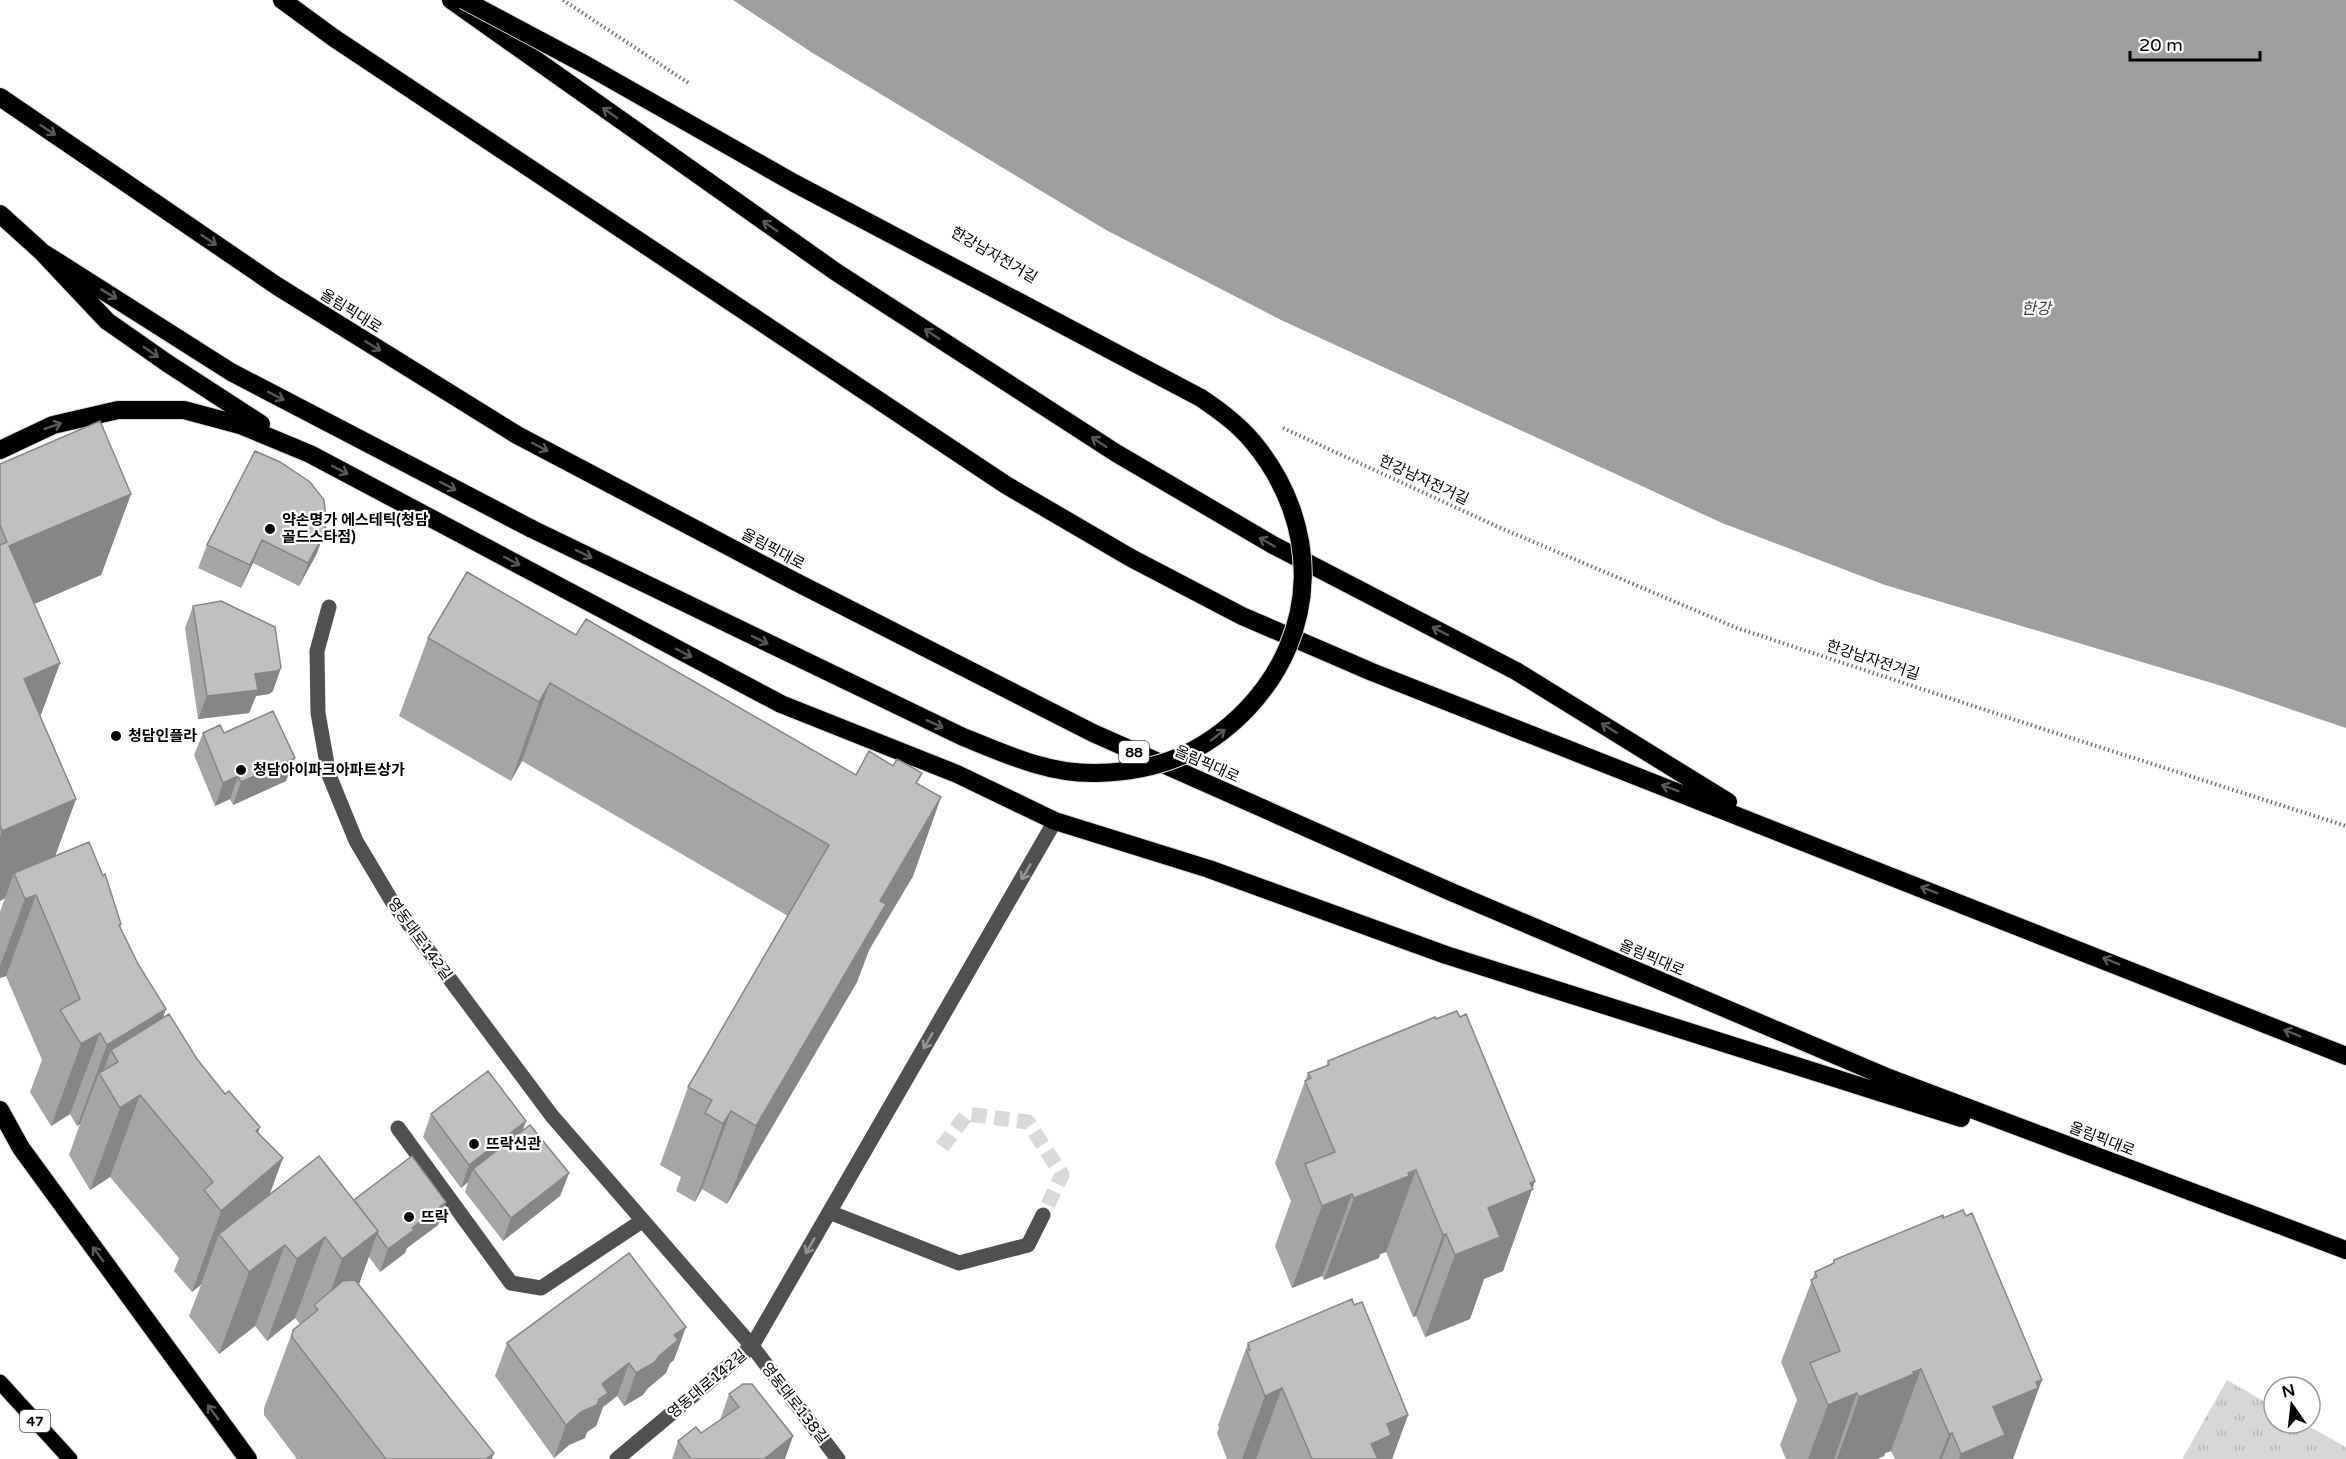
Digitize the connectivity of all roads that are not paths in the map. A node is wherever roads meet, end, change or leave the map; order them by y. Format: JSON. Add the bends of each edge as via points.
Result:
{"nodes":[{"id":1,"x":282,"y":0,"type":"edge"},
{"id":2,"x":451,"y":0,"type":"edge"},
{"id":3,"x":465,"y":0,"type":"edge"},
{"id":4,"x":0,"y":97,"type":"edge"},
{"id":5,"x":0,"y":214,"type":"edge"},
{"id":6,"x":42,"y":252,"type":"junction"},
{"id":7,"x":0,"y":450,"type":"edge"},
{"id":8,"x":310,"y":454,"type":"junction"},
{"id":9,"x":329,"y":607,"type":"dead end"},
{"id":10,"x":1055,"y":821,"type":"junction"},
{"id":11,"x":1766,"y":825,"type":"junction"},
{"id":12,"x":2346,"y":1056,"type":"edge"},
{"id":13,"x":0,"y":1110,"type":"edge"},
{"id":14,"x":398,"y":1128,"type":"dead end"},
{"id":15,"x":2161,"y":1181,"type":"junction"},
{"id":16,"x":829,"y":1212,"type":"junction"},
{"id":17,"x":1043,"y":1215,"type":"tunnel mouth"},
{"id":18,"x":642,"y":1221,"type":"junction"},
{"id":19,"x":2346,"y":1250,"type":"edge"},
{"id":20,"x":752,"y":1346,"type":"junction"},
{"id":21,"x":0,"y":1382,"type":"edge"},
{"id":22,"x":70,"y":1459,"type":"edge"},
{"id":23,"x":248,"y":1459,"type":"edge"},
{"id":24,"x":617,"y":1459,"type":"edge"},
{"id":25,"x":838,"y":1459,"type":"edge"}],
"edges":[{"from":11,"to":1,"type":"highway","one_way":true,"via":[[1372,672],[1242,616],[1131,558],[1006,485],[856,387]]},
{"from":11,"to":2,"type":"highway","one_way":true,"via":[[1516,671],[1263,539],[1116,453],[827,266]]},
{"from":6,"to":3,"type":"highway","one_way":true,"bridge":true,"via":[[231,372],[532,529],[1013,758],[1052,770],[1095,774],[1138,770],[1174,761],[1205,746],[1259,696],[1280,666],[1296,629],[1302,593],[1302,556],[1285,492],[1271,465],[1230,418]]},
{"from":4,"to":15,"type":"highway","name":"올림픽대로","number":"88","one_way":true,"via":[[277,286],[517,435],[1093,733],[1449,891],[1889,1078]]},
{"from":5,"to":6,"type":"highway"},
{"from":6,"to":8,"type":"highway","one_way":true,"via":[[107,321],[225,402]]},
{"from":7,"to":8,"type":"highway","one_way":true,"via":[[53,425],[118,410],[184,410],[240,425]]},
{"from":8,"to":10,"type":"highway","one_way":true,"via":[[781,704],[957,774]]},
{"from":9,"to":18,"type":"street","name":"영동대로142길","via":[[317,651],[318,713],[329,775],[356,841],[393,903],[552,1116]]},
{"from":10,"to":15,"type":"highway","via":[[1209,869],[1446,955]]},
{"from":10,"to":16,"type":"street","one_way":true},
{"from":12,"to":11,"type":"highway","one_way":true},
{"from":23,"to":13,"type":"highway","one_way":true,"via":[[21,1148]]},
{"from":14,"to":18,"type":"street","via":[[511,1283],[541,1288]]},
{"from":15,"to":19,"type":"highway","name":"올림픽대로","number":"88"},
{"from":16,"to":17,"type":"street","via":[[959,1263],[1028,1245]]},
{"from":16,"to":20,"type":"street","one_way":true},
{"from":18,"to":20,"type":"street","name":"영동대로142길"},
{"from":20,"to":24,"type":"street","name":"영동대로142길"},
{"from":20,"to":25,"type":"street","name":"영동대로138길"},
{"from":21,"to":22,"type":"main road","number":"47"}]}
